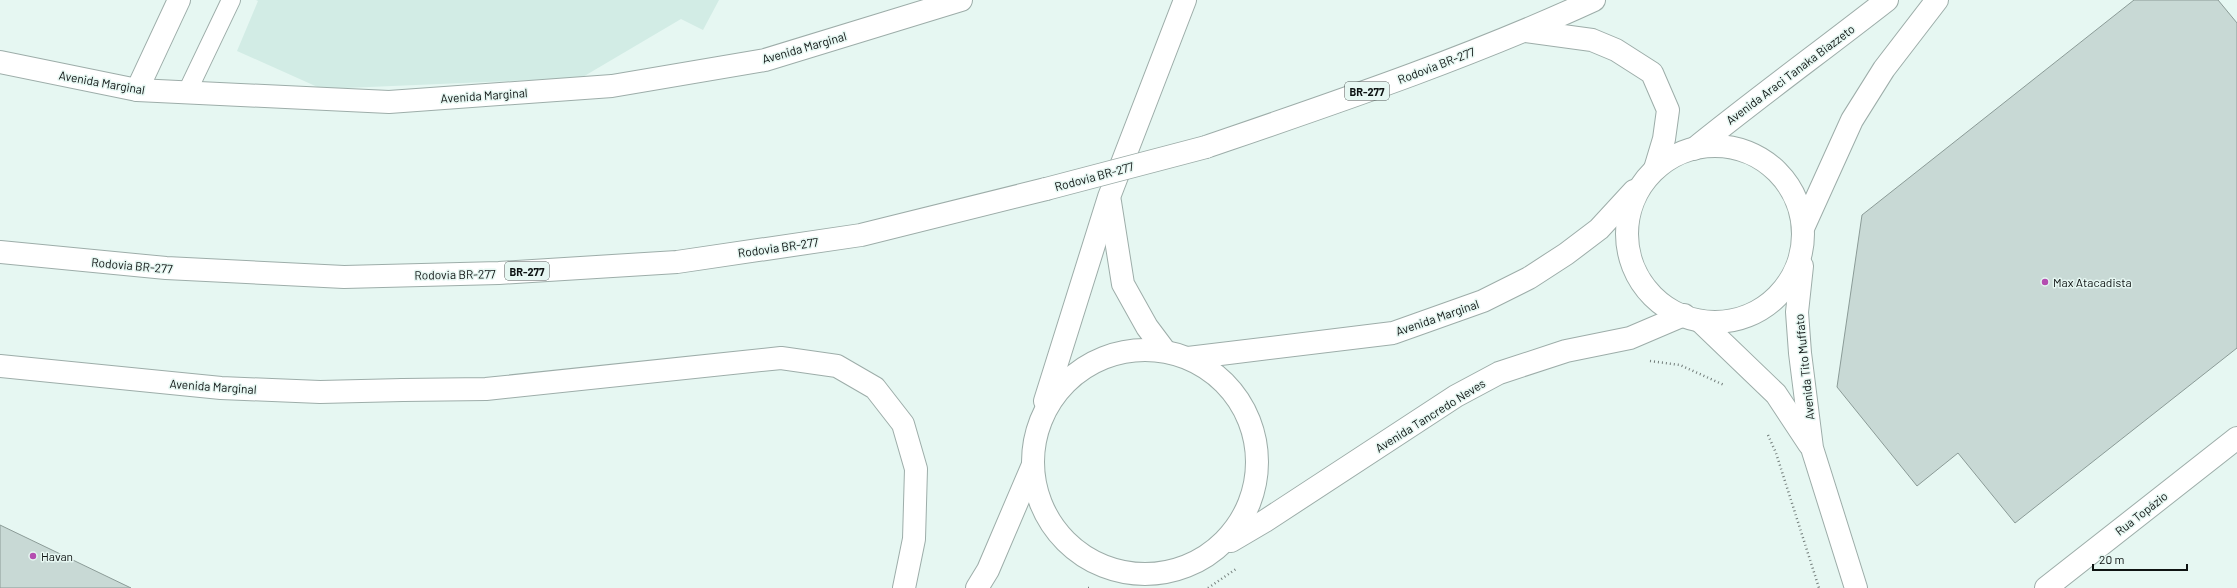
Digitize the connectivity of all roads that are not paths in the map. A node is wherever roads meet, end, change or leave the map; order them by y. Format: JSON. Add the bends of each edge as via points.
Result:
{"nodes":[{"id":1,"x":179,"y":0,"type":"edge"},
{"id":2,"x":231,"y":0,"type":"edge"},
{"id":3,"x":961,"y":0,"type":"edge"},
{"id":4,"x":1185,"y":0,"type":"edge"},
{"id":5,"x":1594,"y":0,"type":"edge"},
{"id":6,"x":1887,"y":0,"type":"edge"},
{"id":7,"x":1937,"y":0,"type":"edge"},
{"id":8,"x":1526,"y":32,"type":"junction"},
{"id":9,"x":0,"y":62,"type":"edge"},
{"id":10,"x":137,"y":90,"type":"junction"},
{"id":11,"x":188,"y":92,"type":"junction"},
{"id":12,"x":1694,"y":149,"type":"junction"},
{"id":13,"x":1650,"y":174,"type":"junction"},
{"id":14,"x":1109,"y":197,"type":"junction"},
{"id":15,"x":1804,"y":233,"type":"junction"},
{"id":16,"x":0,"y":252,"type":"edge"},
{"id":17,"x":1692,"y":318,"type":"junction"},
{"id":18,"x":1165,"y":351,"type":"junction"},
{"id":19,"x":1188,"y":358,"type":"junction"},
{"id":20,"x":0,"y":366,"type":"edge"},
{"id":21,"x":1038,"y":425,"type":"junction"},
{"id":22,"x":2237,"y":438,"type":"edge"},
{"id":23,"x":1812,"y":448,"type":"junction"},
{"id":24,"x":1032,"y":467,"type":"junction"},
{"id":25,"x":1218,"y":548,"type":"junction"},
{"id":26,"x":1184,"y":568,"type":"junction"},
{"id":27,"x":904,"y":588,"type":"edge"},
{"id":28,"x":977,"y":588,"type":"edge"},
{"id":29,"x":1168,"y":588,"type":"edge"},
{"id":30,"x":1856,"y":588,"type":"edge"},
{"id":31,"x":2046,"y":588,"type":"edge"}],
"edges":[{"from":1,"to":10,"type":"main road"},
{"from":2,"to":11,"type":"lane"},
{"from":3,"to":11,"type":"main road","name":"Avenida Marginal","via":[[765,60],[612,86],[389,102]]},
{"from":4,"to":14,"type":"main road"},
{"from":5,"to":8,"type":"main road","number":"BR-277"},
{"from":6,"to":12,"type":"main road","name":"Avenida Araci Tanaka Biazzeto"},
{"from":7,"to":15,"type":"main road","via":[[1884,69],[1852,120]]},
{"from":8,"to":13,"type":"main road","via":[[1592,40],[1616,50],[1652,73],[1668,110],[1664,139]]},
{"from":8,"to":16,"type":"main road","name":"Rodovia BR-277","number":"BR-277","bridge":true,"via":[[1360,94],[1206,147],[861,234],[677,262],[499,273],[336,277],[166,268]]},
{"from":9,"to":10,"type":"main road","name":"Avenida Marginal"},
{"from":10,"to":11,"type":"main road","name":"Avenida Marginal"},
{"from":12,"to":13,"type":"main road","via":[[1674,156]]},
{"from":12,"to":15,"type":"main road","via":[[1720,146],[1744,151],[1767,162],[1785,180],[1798,202]]},
{"from":13,"to":17,"type":"main road","via":[[1631,206],[1626,234],[1631,263],[1645,289],[1667,308]]},
{"from":13,"to":19,"type":"main road","name":"Avenida Marginal","via":[[1599,229],[1529,278],[1483,301],[1393,333]]},
{"from":14,"to":18,"type":"main road","via":[[1123,284],[1147,327]]},
{"from":14,"to":21,"type":"main road"},
{"from":15,"to":17,"type":"main road","via":[[1798,268],[1782,293],[1758,312],[1731,322]]},
{"from":15,"to":23,"type":"main road","name":"Avenida Tito Muffato","via":[[1798,312],[1800,353]]},
{"from":17,"to":23,"type":"main road","name":"Avenida Tito Muffato","via":[[1776,394]]},
{"from":17,"to":25,"type":"main road","name":"Avenida Tancredo Neves","via":[[1630,338],[1566,351],[1498,373],[1456,396],[1265,521]]},
{"from":18,"to":19,"type":"main road"},
{"from":18,"to":21,"type":"main road","via":[[1127,351],[1102,357],[1074,373],[1052,396]]},
{"from":19,"to":25,"type":"main road","via":[[1221,378],[1244,408],[1257,445],[1256,483],[1243,519]]},
{"from":20,"to":27,"type":"main road","name":"Avenida Marginal","via":[[221,388],[320,392],[486,389],[781,358],[837,366],[875,388],[904,424],[916,469],[914,539]]},
{"from":21,"to":24,"type":"main road","via":[[1032,446]]},
{"from":22,"to":31,"type":"main road","name":"Rua Topázio"},
{"from":23,"to":30,"type":"main road","name":"Avenida Tito Muffato"},
{"from":24,"to":26,"type":"main road","via":[[1038,502],[1056,532],[1082,556],[1114,570],[1149,575]]},
{"from":24,"to":28,"type":"main road","via":[[988,570]]},
{"from":25,"to":26,"type":"main road","via":[[1202,560]]},
{"from":26,"to":29,"type":"main road"}]}
